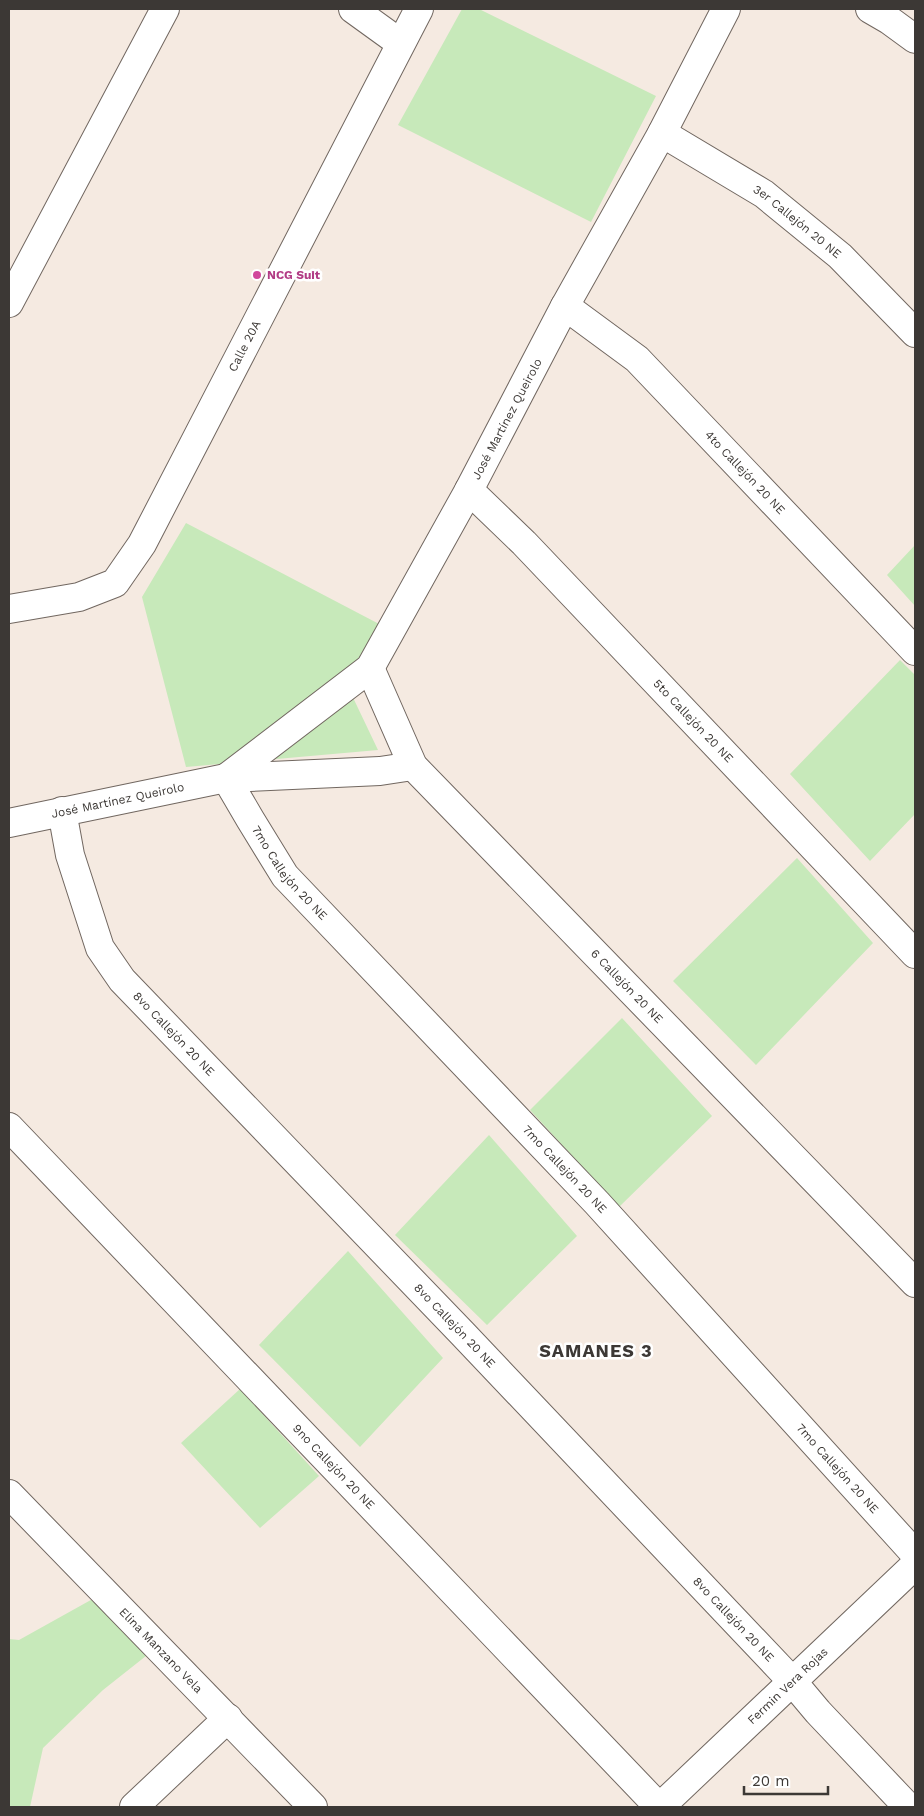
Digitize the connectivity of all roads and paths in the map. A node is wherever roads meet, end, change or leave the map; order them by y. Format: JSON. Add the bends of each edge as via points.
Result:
{"nodes":[{"id":1,"x":165,"y":9,"type":"edge"},
{"id":2,"x":353,"y":9,"type":"edge"},
{"id":3,"x":419,"y":9,"type":"edge"},
{"id":4,"x":726,"y":9,"type":"edge"},
{"id":5,"x":870,"y":9,"type":"edge"},
{"id":6,"x":915,"y":39,"type":"edge"},
{"id":7,"x":400,"y":43,"type":"junction"},
{"id":8,"x":662,"y":133,"type":"junction"},
{"id":9,"x":9,"y":303,"type":"edge"},
{"id":10,"x":566,"y":306,"type":"junction"},
{"id":11,"x":915,"y":333,"type":"edge"},
{"id":12,"x":469,"y":490,"type":"junction"},
{"id":13,"x":9,"y":609,"type":"edge"},
{"id":14,"x":915,"y":651,"type":"edge"},
{"id":15,"x":370,"y":668,"type":"junction"},
{"id":16,"x":413,"y":766,"type":"junction"},
{"id":17,"x":226,"y":778,"type":"junction"},
{"id":18,"x":62,"y":812,"type":"junction"},
{"id":19,"x":9,"y":823,"type":"edge"},
{"id":20,"x":915,"y":954,"type":"edge"},
{"id":21,"x":9,"y":1127,"type":"edge"},
{"id":22,"x":915,"y":1283,"type":"edge"},
{"id":23,"x":9,"y":1494,"type":"edge"},
{"id":24,"x":915,"y":1554,"type":"edge"},
{"id":25,"x":915,"y":1565,"type":"edge"},
{"id":26,"x":792,"y":1681,"type":"junction"},
{"id":27,"x":228,"y":1718,"type":"junction"},
{"id":28,"x":134,"y":1807,"type":"edge"},
{"id":29,"x":313,"y":1807,"type":"edge"},
{"id":30,"x":660,"y":1807,"type":"edge"},
{"id":31,"x":908,"y":1807,"type":"edge"}],
"edges":[{"from":1,"to":9,"type":"street"},
{"from":2,"to":7,"type":"street"},
{"from":3,"to":7,"type":"street","name":"Calle 20A"},
{"from":4,"to":8,"type":"street","name":"José Martínez Queirolo"},
{"from":5,"to":6,"type":"street"},
{"from":7,"to":13,"type":"street","name":"Calle 20A","via":[[142,544],[115,583],[79,597]]},
{"from":8,"to":10,"type":"street","name":"José Martínez Queirolo"},
{"from":8,"to":11,"type":"street","name":"3er Callejón 20 NE","via":[[764,194],[840,256]]},
{"from":10,"to":12,"type":"street","name":"José Martínez Queirolo"},
{"from":10,"to":14,"type":"street","name":"4to Callejón 20 NE","via":[[637,359]]},
{"from":12,"to":15,"type":"street","name":"José Martínez Queirolo"},
{"from":12,"to":20,"type":"street","name":"5to Callejón 20 NE","via":[[524,543]]},
{"from":15,"to":16,"type":"street","name":"6 Callejón 20 NE"},
{"from":15,"to":17,"type":"street","name":"José Martínez Queirolo"},
{"from":16,"to":17,"type":"street","name":"José Martínez Queirolo","via":[[380,771]]},
{"from":16,"to":22,"type":"street","name":"6 Callejón 20 NE"},
{"from":17,"to":18,"type":"street","name":"José Martínez Queirolo"},
{"from":17,"to":24,"type":"street","name":"7mo Callejón 20 NE","via":[[285,876],[597,1203]]},
{"from":18,"to":19,"type":"street","name":"José Martínez Queirolo"},
{"from":18,"to":26,"type":"street","name":"8vo Callejón 20 NE","via":[[70,855],[100,948],[122,980]]},
{"from":21,"to":30,"type":"street","name":"9no Callejón 20 NE"},
{"from":23,"to":27,"type":"street","name":"Elina Manzano Vela"},
{"from":25,"to":26,"type":"street","name":"Fermin Vera Rojas"},
{"from":26,"to":30,"type":"street","name":"Fermin Vera Rojas"},
{"from":26,"to":31,"type":"street","name":"8vo Callejón 20 NE"},
{"from":27,"to":28,"type":"street"},
{"from":27,"to":29,"type":"street","name":"Elina Manzano Vela"}]}
